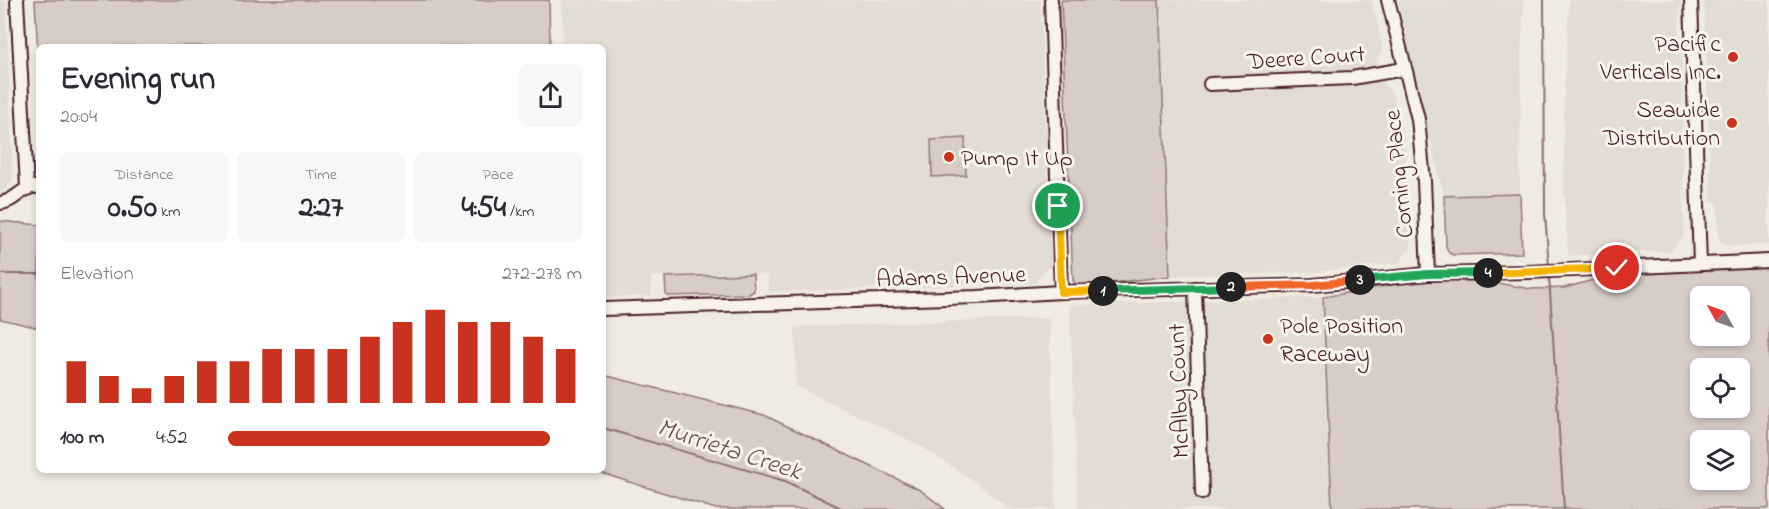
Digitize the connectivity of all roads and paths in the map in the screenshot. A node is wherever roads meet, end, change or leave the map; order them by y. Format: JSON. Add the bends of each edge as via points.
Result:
{"nodes":[{"id":1,"x":17,"y":0,"type":"edge"},
{"id":2,"x":1051,"y":0,"type":"edge"},
{"id":3,"x":1388,"y":0,"type":"edge"},
{"id":4,"x":1690,"y":0,"type":"edge"},
{"id":5,"x":1404,"y":69,"type":"junction"},
{"id":6,"x":1210,"y":84,"type":"dead end"},
{"id":7,"x":33,"y":187,"type":"edge"},
{"id":8,"x":0,"y":203,"type":"edge"},
{"id":9,"x":1769,"y":261,"type":"edge"},
{"id":10,"x":1700,"y":264,"type":"junction"},
{"id":11,"x":1428,"y":274,"type":"junction"},
{"id":12,"x":1195,"y":288,"type":"junction"},
{"id":13,"x":1061,"y":292,"type":"junction"},
{"id":14,"x":606,"y":309,"type":"edge"},
{"id":15,"x":1202,"y":493,"type":"dead end"}],
"edges":[{"from":1,"to":7,"type":"street"},
{"from":2,"to":13,"type":"street"},
{"from":3,"to":5,"type":"street","name":"Corning Place"},
{"from":4,"to":10,"type":"street"},
{"from":5,"to":6,"type":"street","name":"Deere Court","via":[[1352,78]]},
{"from":5,"to":11,"type":"street","name":"Corning Place","via":[[1418,119]]},
{"from":7,"to":8,"type":"street","via":[[9,202]]},
{"from":9,"to":10,"type":"street","name":"Adams Avenue"},
{"from":10,"to":11,"type":"street","name":"Adams Avenue"},
{"from":11,"to":12,"type":"street","name":"Adams Avenue","via":[[1313,285]]},
{"from":12,"to":13,"type":"street","name":"Adams Avenue"},
{"from":12,"to":15,"type":"street","name":"McAlby Count"},
{"from":13,"to":14,"type":"street","name":"Adams Avenue"}]}
